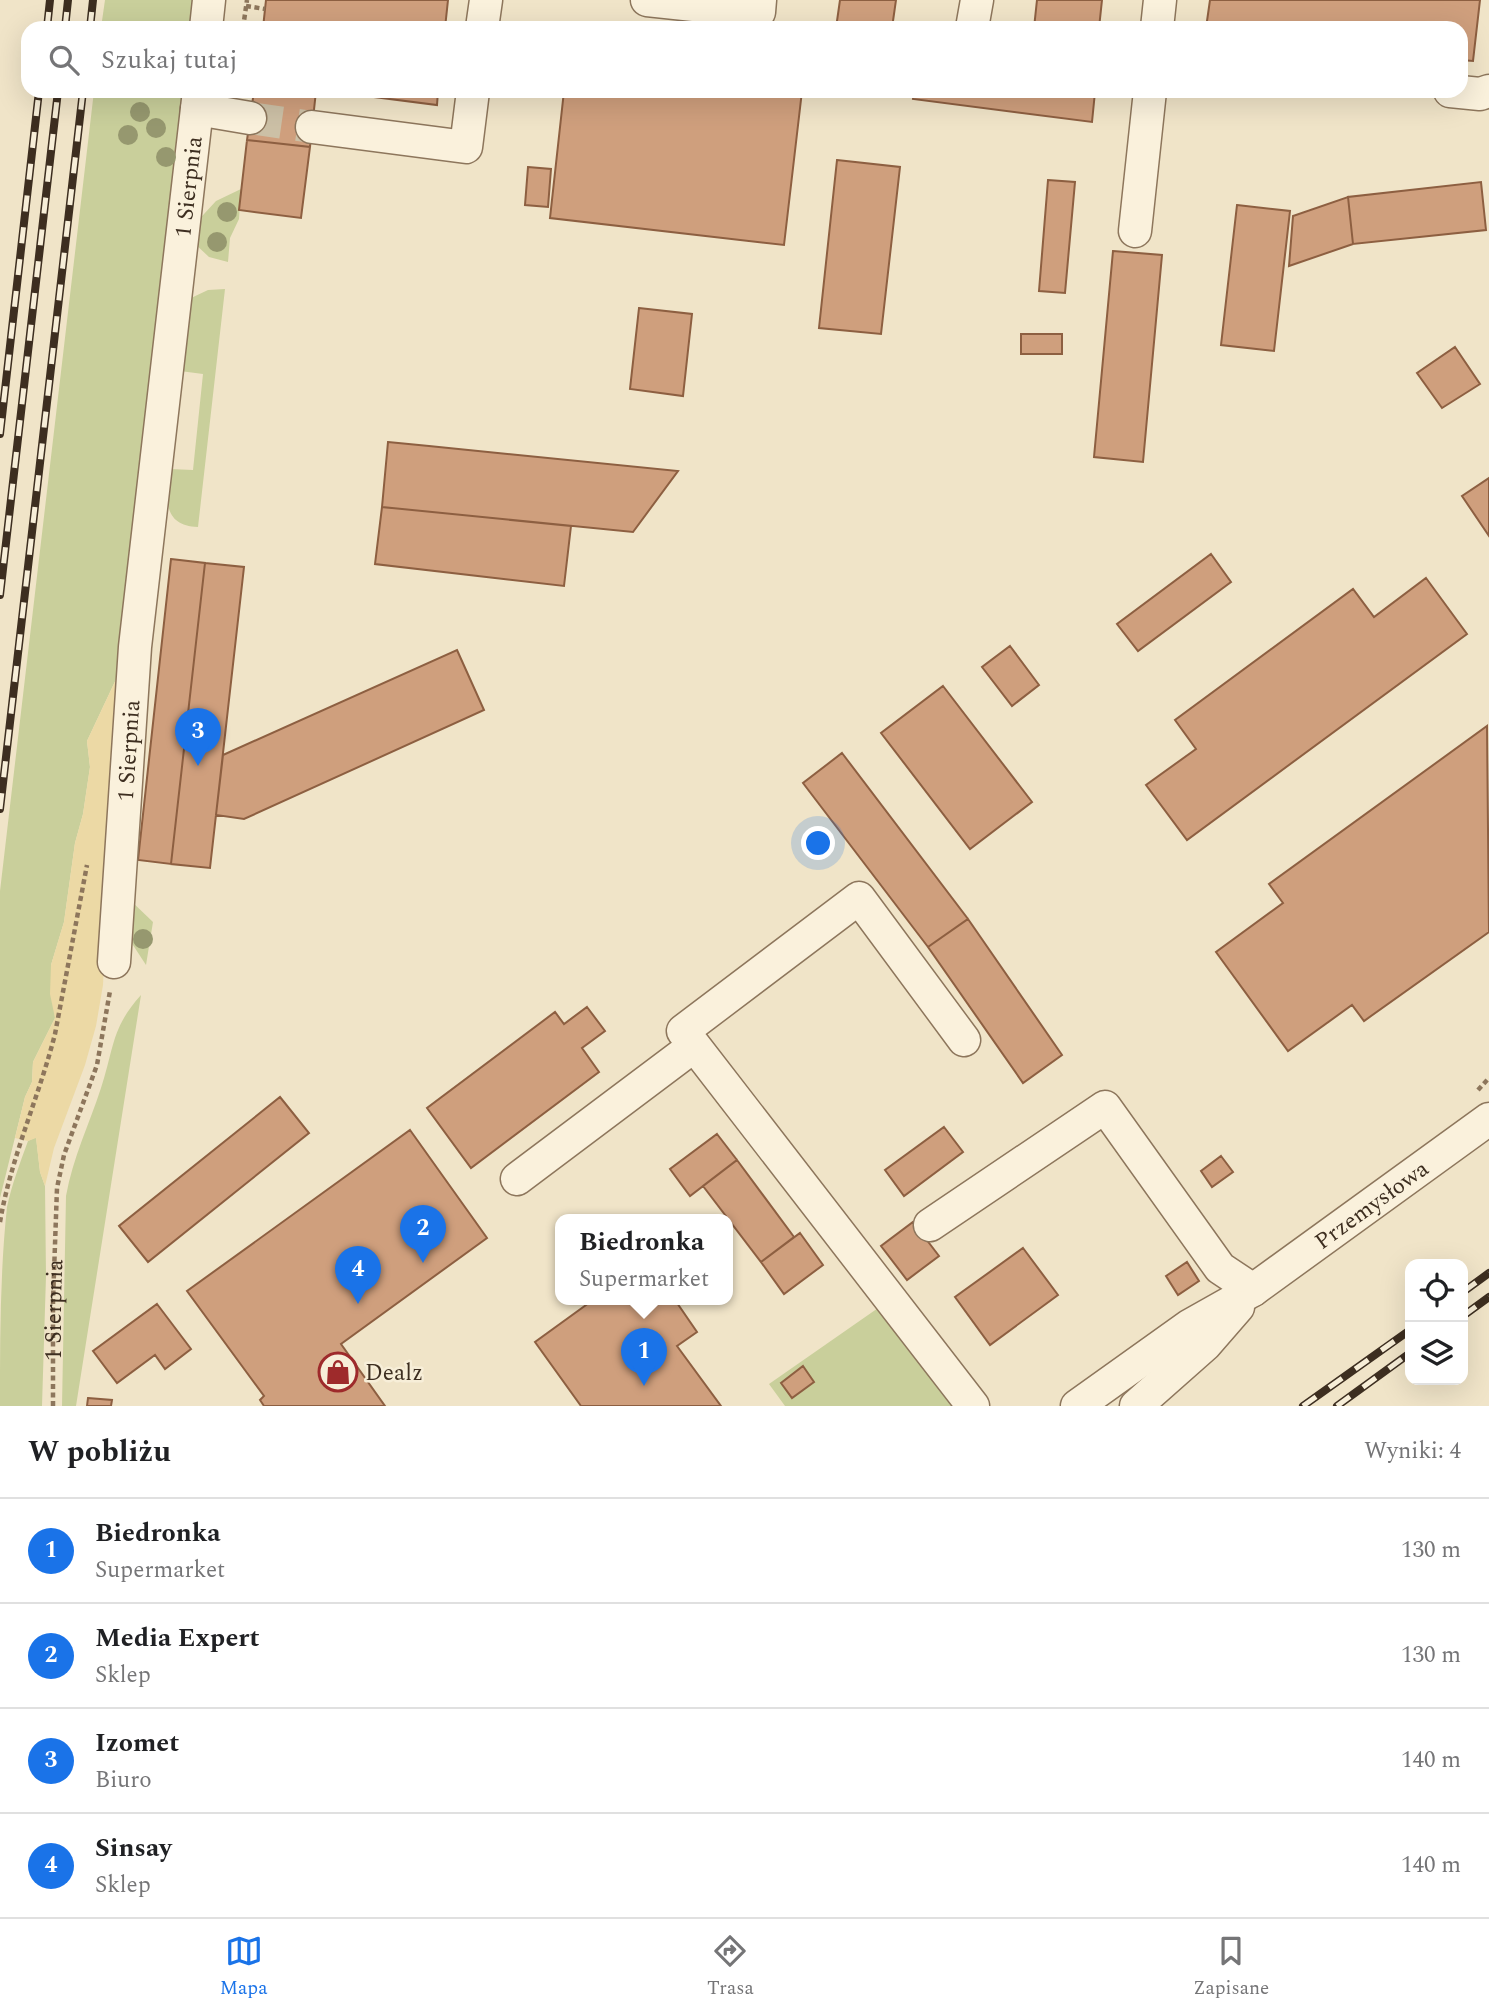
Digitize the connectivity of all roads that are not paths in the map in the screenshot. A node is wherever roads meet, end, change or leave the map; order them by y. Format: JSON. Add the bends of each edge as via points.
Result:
{"nodes":[{"id":1,"x":209,"y":0,"type":"edge"},
{"id":2,"x":486,"y":0,"type":"edge"},
{"id":3,"x":647,"y":0,"type":"edge"},
{"id":4,"x":760,"y":0,"type":"edge"},
{"id":5,"x":976,"y":0,"type":"edge"},
{"id":6,"x":1160,"y":0,"type":"edge"},
{"id":7,"x":207,"y":21,"type":"edge"},
{"id":8,"x":483,"y":21,"type":"edge"},
{"id":9,"x":973,"y":21,"type":"edge"},
{"id":10,"x":1158,"y":21,"type":"edge"},
{"id":11,"x":1489,"y":90,"type":"edge"},
{"id":12,"x":1468,"y":93,"type":"edge"},
{"id":13,"x":473,"y":98,"type":"edge"},
{"id":14,"x":1149,"y":98,"type":"edge"},
{"id":15,"x":198,"y":100,"type":"edge"},
{"id":16,"x":250,"y":118,"type":"tunnel mouth"},
{"id":17,"x":312,"y":127,"type":"tunnel mouth"},
{"id":18,"x":1135,"y":231,"type":"dead end"},
{"id":19,"x":114,"y":962,"type":"road end"},
{"id":20,"x":964,"y":1040,"type":"dead end"},
{"id":21,"x":694,"y":1046,"type":"junction"},
{"id":22,"x":1486,"y":1129,"type":"edge"},
{"id":23,"x":517,"y":1179,"type":"dead end"},
{"id":24,"x":930,"y":1225,"type":"dead end"},
{"id":25,"x":1253,"y":1290,"type":"junction"},
{"id":26,"x":972,"y":1406,"type":"edge"},
{"id":27,"x":1077,"y":1406,"type":"edge"},
{"id":28,"x":1136,"y":1406,"type":"edge"}],
"edges":[{"from":1,"to":7,"type":"street"},
{"from":2,"to":8,"type":"street"},
{"from":3,"to":4,"type":"street","via":[[759,12]]},
{"from":5,"to":9,"type":"street"},
{"from":6,"to":10,"type":"street"},
{"from":11,"to":12,"type":"street"},
{"from":13,"to":17,"type":"street","via":[[466,147]]},
{"from":14,"to":18,"type":"street"},
{"from":15,"to":16,"type":"street"},
{"from":15,"to":19,"type":"street","name":"1 Sierpnia","via":[[135,647]]},
{"from":20,"to":21,"type":"street","via":[[859,898],[683,1031]]},
{"from":21,"to":23,"type":"street"},
{"from":21,"to":26,"type":"street"},
{"from":22,"to":25,"type":"street","name":"Przemysłowa"},
{"from":24,"to":25,"type":"street","via":[[1105,1107],[1220,1268]]},
{"from":25,"to":27,"type":"street","name":"Przemysłowa","via":[[1189,1325]]},
{"from":25,"to":28,"type":"street","name":"Przemysłowa","via":[[1205,1345]]}]}
